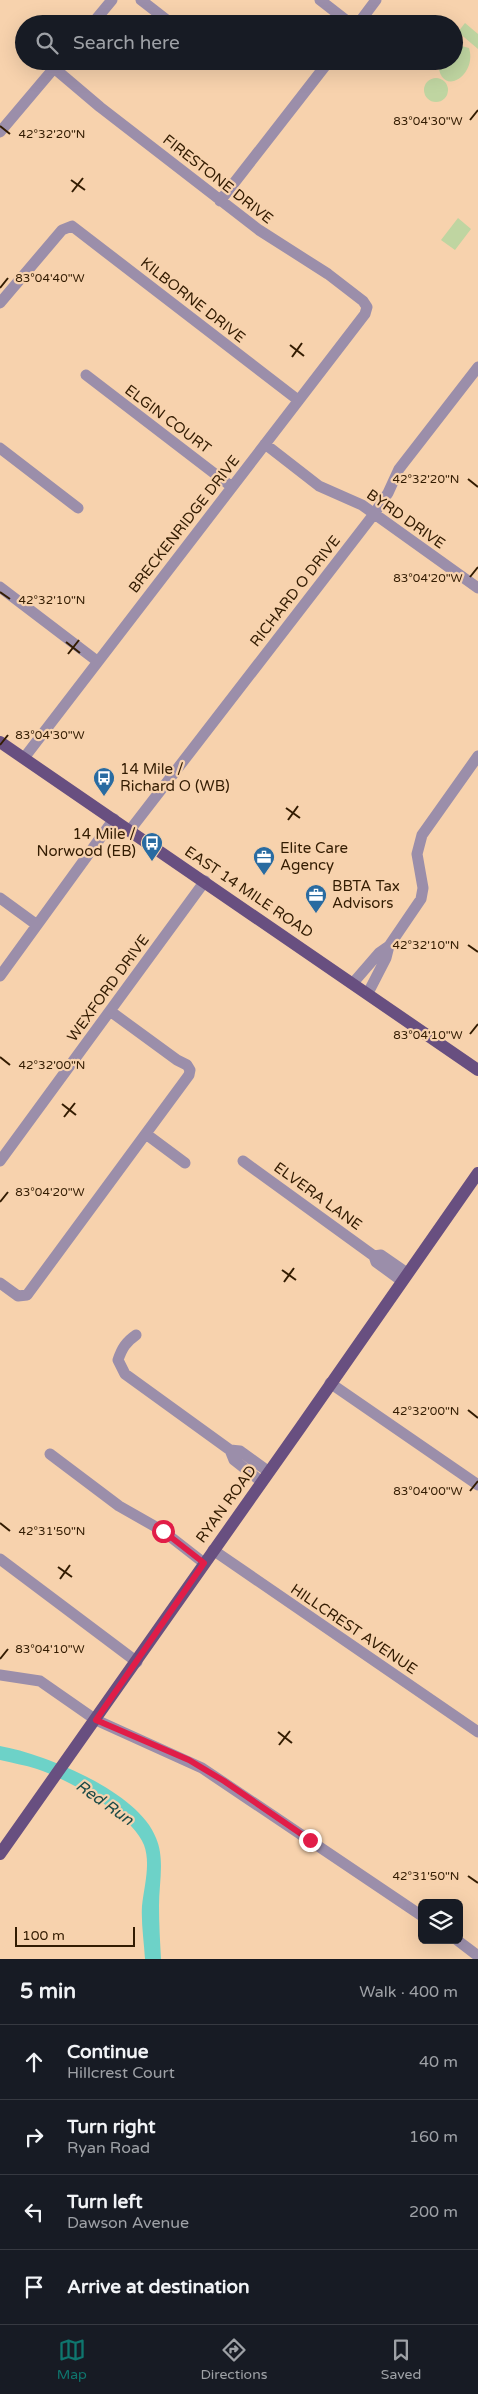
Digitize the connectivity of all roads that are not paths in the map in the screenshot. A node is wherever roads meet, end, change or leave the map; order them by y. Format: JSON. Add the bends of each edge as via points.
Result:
{"nodes":[{"id":1,"x":112,"y":0,"type":"edge"},
{"id":2,"x":142,"y":0,"type":"edge"},
{"id":3,"x":320,"y":0,"type":"edge"},
{"id":4,"x":376,"y":0,"type":"edge"},
{"id":5,"x":100,"y":15,"type":"edge"},
{"id":6,"x":161,"y":15,"type":"edge"},
{"id":7,"x":339,"y":15,"type":"edge"},
{"id":8,"x":365,"y":15,"type":"edge"},
{"id":9,"x":53,"y":70,"type":"edge"},
{"id":10,"x":62,"y":70,"type":"edge"},
{"id":11,"x":322,"y":70,"type":"edge"},
{"id":12,"x":0,"y":132,"type":"edge"},
{"id":13,"x":220,"y":201,"type":"junction"},
{"id":14,"x":0,"y":303,"type":"edge"},
{"id":15,"x":367,"y":307,"type":"joint"},
{"id":16,"x":478,"y":367,"type":"edge"},
{"id":17,"x":86,"y":376,"type":"dead end"},
{"id":18,"x":298,"y":400,"type":"junction"},
{"id":19,"x":265,"y":444,"type":"junction"},
{"id":20,"x":0,"y":448,"type":"edge"},
{"id":21,"x":232,"y":487,"type":"junction"},
{"id":22,"x":78,"y":508,"type":"dead end"},
{"id":23,"x":374,"y":514,"type":"junction"},
{"id":24,"x":0,"y":587,"type":"edge"},
{"id":25,"x":478,"y":588,"type":"edge"},
{"id":26,"x":97,"y":662,"type":"junction"},
{"id":27,"x":0,"y":742,"type":"edge"},
{"id":28,"x":478,"y":756,"type":"edge"},
{"id":29,"x":24,"y":758,"type":"junction"},
{"id":30,"x":114,"y":819,"type":"junction"},
{"id":31,"x":130,"y":830,"type":"junction"},
{"id":32,"x":205,"y":881,"type":"junction"},
{"id":33,"x":0,"y":898,"type":"edge"},
{"id":34,"x":37,"y":925,"type":"junction"},
{"id":35,"x":389,"y":946,"type":"junction"},
{"id":36,"x":0,"y":976,"type":"edge"},
{"id":37,"x":353,"y":983,"type":"junction"},
{"id":38,"x":368,"y":993,"type":"junction"},
{"id":39,"x":110,"y":1011,"type":"junction"},
{"id":40,"x":478,"y":1070,"type":"edge"},
{"id":41,"x":146,"y":1134,"type":"junction"},
{"id":42,"x":0,"y":1161,"type":"edge"},
{"id":43,"x":243,"y":1161,"type":"dead end"},
{"id":44,"x":185,"y":1163,"type":"dead end"},
{"id":45,"x":478,"y":1173,"type":"edge"},
{"id":46,"x":404,"y":1277,"type":"junction"},
{"id":47,"x":0,"y":1283,"type":"edge"},
{"id":48,"x":136,"y":1335,"type":"dead end"},
{"id":49,"x":330,"y":1383,"type":"junction"},
{"id":50,"x":50,"y":1454,"type":"dead end"},
{"id":51,"x":266,"y":1477,"type":"junction"},
{"id":52,"x":478,"y":1485,"type":"edge"},
{"id":53,"x":213,"y":1550,"type":"junction"},
{"id":54,"x":0,"y":1559,"type":"edge"},
{"id":55,"x":204,"y":1563,"type":"junction"},
{"id":56,"x":137,"y":1662,"type":"junction"},
{"id":57,"x":0,"y":1675,"type":"edge"},
{"id":58,"x":96,"y":1720,"type":"junction"},
{"id":59,"x":478,"y":1732,"type":"edge"},
{"id":60,"x":0,"y":1854,"type":"edge"},
{"id":61,"x":418,"y":1913,"type":"edge"},
{"id":62,"x":462,"y":1944,"type":"edge"},
{"id":63,"x":478,"y":1956,"type":"edge"}],
"edges":[{"from":1,"to":5,"type":"street"},
{"from":2,"to":6,"type":"street"},
{"from":3,"to":7,"type":"street"},
{"from":4,"to":8,"type":"street"},
{"from":9,"to":12,"type":"street"},
{"from":10,"to":13,"type":"street","name":"FIRESTONE DRIVE","via":[[100,107]]},
{"from":11,"to":13,"type":"street"},
{"from":13,"to":15,"type":"street","name":"FIRESTONE DRIVE","via":[[274,241],[328,274]]},
{"from":14,"to":18,"type":"street","name":"KILBORNE DRIVE","via":[[62,230],[69,226],[84,234]]},
{"from":15,"to":18,"type":"street","name":"BRECKENRIDGE DRIVE","via":[[365,314]]},
{"from":16,"to":23,"type":"street","name":"RICHARD O DRIVE","via":[[399,469]]},
{"from":17,"to":21,"type":"street","name":"ELGIN COURT"},
{"from":18,"to":19,"type":"street","name":"BRECKENRIDGE DRIVE"},
{"from":19,"to":21,"type":"street","name":"BRECKENRIDGE DRIVE"},
{"from":19,"to":23,"type":"street","name":"BYRD DRIVE","via":[[320,486],[355,501]]},
{"from":20,"to":22,"type":"street"},
{"from":21,"to":26,"type":"street","name":"BRECKENRIDGE DRIVE"},
{"from":23,"to":25,"type":"street","name":"BYRD DRIVE"},
{"from":23,"to":31,"type":"street","name":"RICHARD O DRIVE"},
{"from":24,"to":26,"type":"street"},
{"from":26,"to":29,"type":"street","name":"BRECKENRIDGE DRIVE"},
{"from":27,"to":29,"type":"main road","name":"EAST 14 MILE ROAD"},
{"from":28,"to":35,"type":"street","via":[[422,835],[417,854],[423,888],[421,899]]},
{"from":29,"to":30,"type":"main road","name":"EAST 14 MILE ROAD"},
{"from":30,"to":31,"type":"main road","name":"EAST 14 MILE ROAD"},
{"from":30,"to":34,"type":"street"},
{"from":31,"to":32,"type":"main road","name":"EAST 14 MILE ROAD"},
{"from":32,"to":37,"type":"main road","name":"EAST 14 MILE ROAD"},
{"from":32,"to":39,"type":"street","name":"WEXFORD DRIVE"},
{"from":33,"to":34,"type":"street"},
{"from":34,"to":36,"type":"street"},
{"from":35,"to":37,"type":"street"},
{"from":35,"to":38,"type":"street"},
{"from":37,"to":38,"type":"main road","name":"EAST 14 MILE ROAD"},
{"from":38,"to":40,"type":"main road","name":"EAST 14 MILE ROAD"},
{"from":39,"to":41,"type":"street","via":[[190,1067],[189,1075]]},
{"from":39,"to":42,"type":"street","name":"WEXFORD DRIVE"},
{"from":41,"to":44,"type":"street"},
{"from":41,"to":47,"type":"street","via":[[31,1290],[22,1297]]},
{"from":43,"to":46,"type":"street","name":"ELVERA LANE","via":[[374,1256],[376,1262]]},
{"from":45,"to":46,"type":"main road","name":"RYAN ROAD"},
{"from":46,"to":49,"type":"main road","name":"RYAN ROAD"},
{"from":48,"to":51,"type":"street","via":[[125,1345],[118,1360],[125,1374],[230,1450],[234,1460]]},
{"from":49,"to":51,"type":"main road","name":"RYAN ROAD"},
{"from":49,"to":52,"type":"street"},
{"from":50,"to":55,"type":"street","via":[[119,1506],[163,1531]]},
{"from":51,"to":53,"type":"main road","name":"RYAN ROAD"},
{"from":53,"to":55,"type":"main road","name":"RYAN ROAD"},
{"from":53,"to":59,"type":"street","name":"HILLCREST AVENUE"},
{"from":54,"to":56,"type":"street"},
{"from":55,"to":56,"type":"main road","name":"RYAN ROAD"},
{"from":56,"to":58,"type":"main road","name":"RYAN ROAD"},
{"from":57,"to":58,"type":"street","via":[[47,1684]]},
{"from":58,"to":60,"type":"main road","name":"RYAN ROAD"},
{"from":58,"to":61,"type":"street","via":[[202,1768]]},
{"from":62,"to":63,"type":"street"}]}
